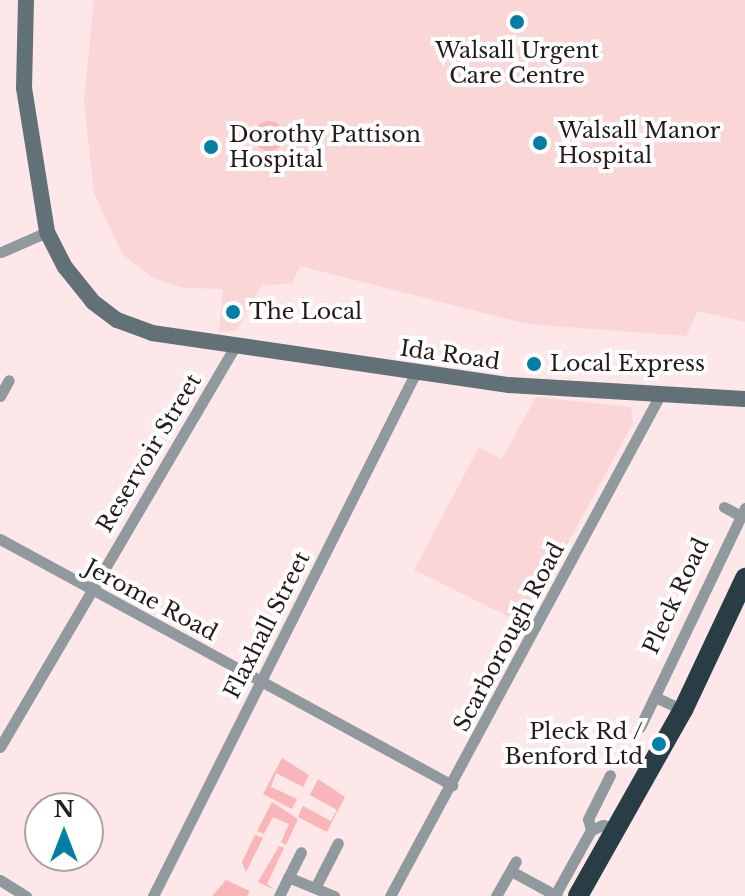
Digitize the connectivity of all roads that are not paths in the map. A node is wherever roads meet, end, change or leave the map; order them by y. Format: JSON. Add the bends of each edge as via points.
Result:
{"nodes":[{"id":1,"x":26,"y":0,"type":"edge"},
{"id":2,"x":47,"y":232,"type":"junction"},
{"id":3,"x":1,"y":252,"type":"edge"},
{"id":4,"x":236,"y":345,"type":"junction"},
{"id":5,"x":416,"y":372,"type":"junction"},
{"id":6,"x":9,"y":380,"type":"dead end"},
{"id":7,"x":660,"y":395,"type":"junction"},
{"id":8,"x":0,"y":396,"type":"edge"},
{"id":9,"x":745,"y":399,"type":"edge"},
{"id":10,"x":724,"y":507,"type":"dead end"},
{"id":11,"x":743,"y":512,"type":"edge"},
{"id":12,"x":0,"y":539,"type":"edge"},
{"id":13,"x":745,"y":578,"type":"edge"},
{"id":14,"x":90,"y":590,"type":"junction"},
{"id":15,"x":739,"y":603,"type":"edge"},
{"id":16,"x":261,"y":682,"type":"junction"},
{"id":17,"x":655,"y":697,"type":"junction"},
{"id":18,"x":683,"y":710,"type":"junction"},
{"id":19,"x":640,"y":727,"type":"dead end"},
{"id":20,"x":0,"y":747,"type":"edge"},
{"id":21,"x":610,"y":775,"type":"dead end"},
{"id":22,"x":452,"y":785,"type":"junction"},
{"id":23,"x":615,"y":829,"type":"junction"},
{"id":24,"x":591,"y":830,"type":"junction"},
{"id":25,"x":338,"y":843,"type":"dead end"},
{"id":26,"x":301,"y":852,"type":"dead end"},
{"id":27,"x":288,"y":877,"type":"junction"},
{"id":28,"x":0,"y":880,"type":"edge"},
{"id":29,"x":316,"y":886,"type":"junction"},
{"id":30,"x":26,"y":896,"type":"edge"},
{"id":31,"x":153,"y":896,"type":"edge"},
{"id":32,"x":279,"y":896,"type":"edge"},
{"id":33,"x":334,"y":896,"type":"edge"},
{"id":34,"x":390,"y":896,"type":"edge"},
{"id":35,"x":496,"y":896,"type":"edge"},
{"id":36,"x":556,"y":896,"type":"edge"},
{"id":37,"x":578,"y":896,"type":"edge"}],
"edges":[{"from":1,"to":2,"type":"street","name":"Ida Road","via":[[24,88]]},
{"from":2,"to":3,"type":"street"},
{"from":2,"to":4,"type":"street","name":"Ida Road","via":[[65,267],[93,302],[117,320],[152,333]]},
{"from":4,"to":5,"type":"street","name":"Ida Road"},
{"from":4,"to":14,"type":"street","name":"Reservoir Street"},
{"from":5,"to":7,"type":"street","name":"Ida Road","via":[[536,388]]},
{"from":5,"to":16,"type":"street","name":"Flaxhall Street"},
{"from":6,"to":8,"type":"street"},
{"from":7,"to":9,"type":"street","name":"Ida Road"},
{"from":7,"to":22,"type":"street","name":"Scarborough Road"},
{"from":10,"to":11,"type":"street","name":"Pleck Road"},
{"from":11,"to":17,"type":"street","name":"Pleck Road"},
{"from":12,"to":14,"type":"street","name":"Jerome Road"},
{"from":13,"to":15,"type":"highway"},
{"from":14,"to":16,"type":"street","name":"Jerome Road"},
{"from":14,"to":20,"type":"street","name":"Reservoir Street"},
{"from":15,"to":18,"type":"highway"},
{"from":16,"to":22,"type":"street","name":"Jerome Road"},
{"from":16,"to":31,"type":"street","name":"Flaxhall Street"},
{"from":17,"to":18,"type":"street"},
{"from":17,"to":19,"type":"street","name":"Pleck Road"},
{"from":18,"to":23,"type":"highway"},
{"from":21,"to":24,"type":"street","via":[[588,819]]},
{"from":22,"to":34,"type":"street","name":"Scarborough Road"},
{"from":23,"to":24,"type":"street","via":[[603,825]]},
{"from":23,"to":37,"type":"highway"},
{"from":24,"to":36,"type":"street"},
{"from":25,"to":29,"type":"street"},
{"from":26,"to":27,"type":"street"},
{"from":27,"to":29,"type":"street"},
{"from":27,"to":32,"type":"street"},
{"from":28,"to":30,"type":"street"},
{"from":29,"to":33,"type":"street"},
{"from":35,"to":36,"type":"street","via":[[514,866]]}]}
